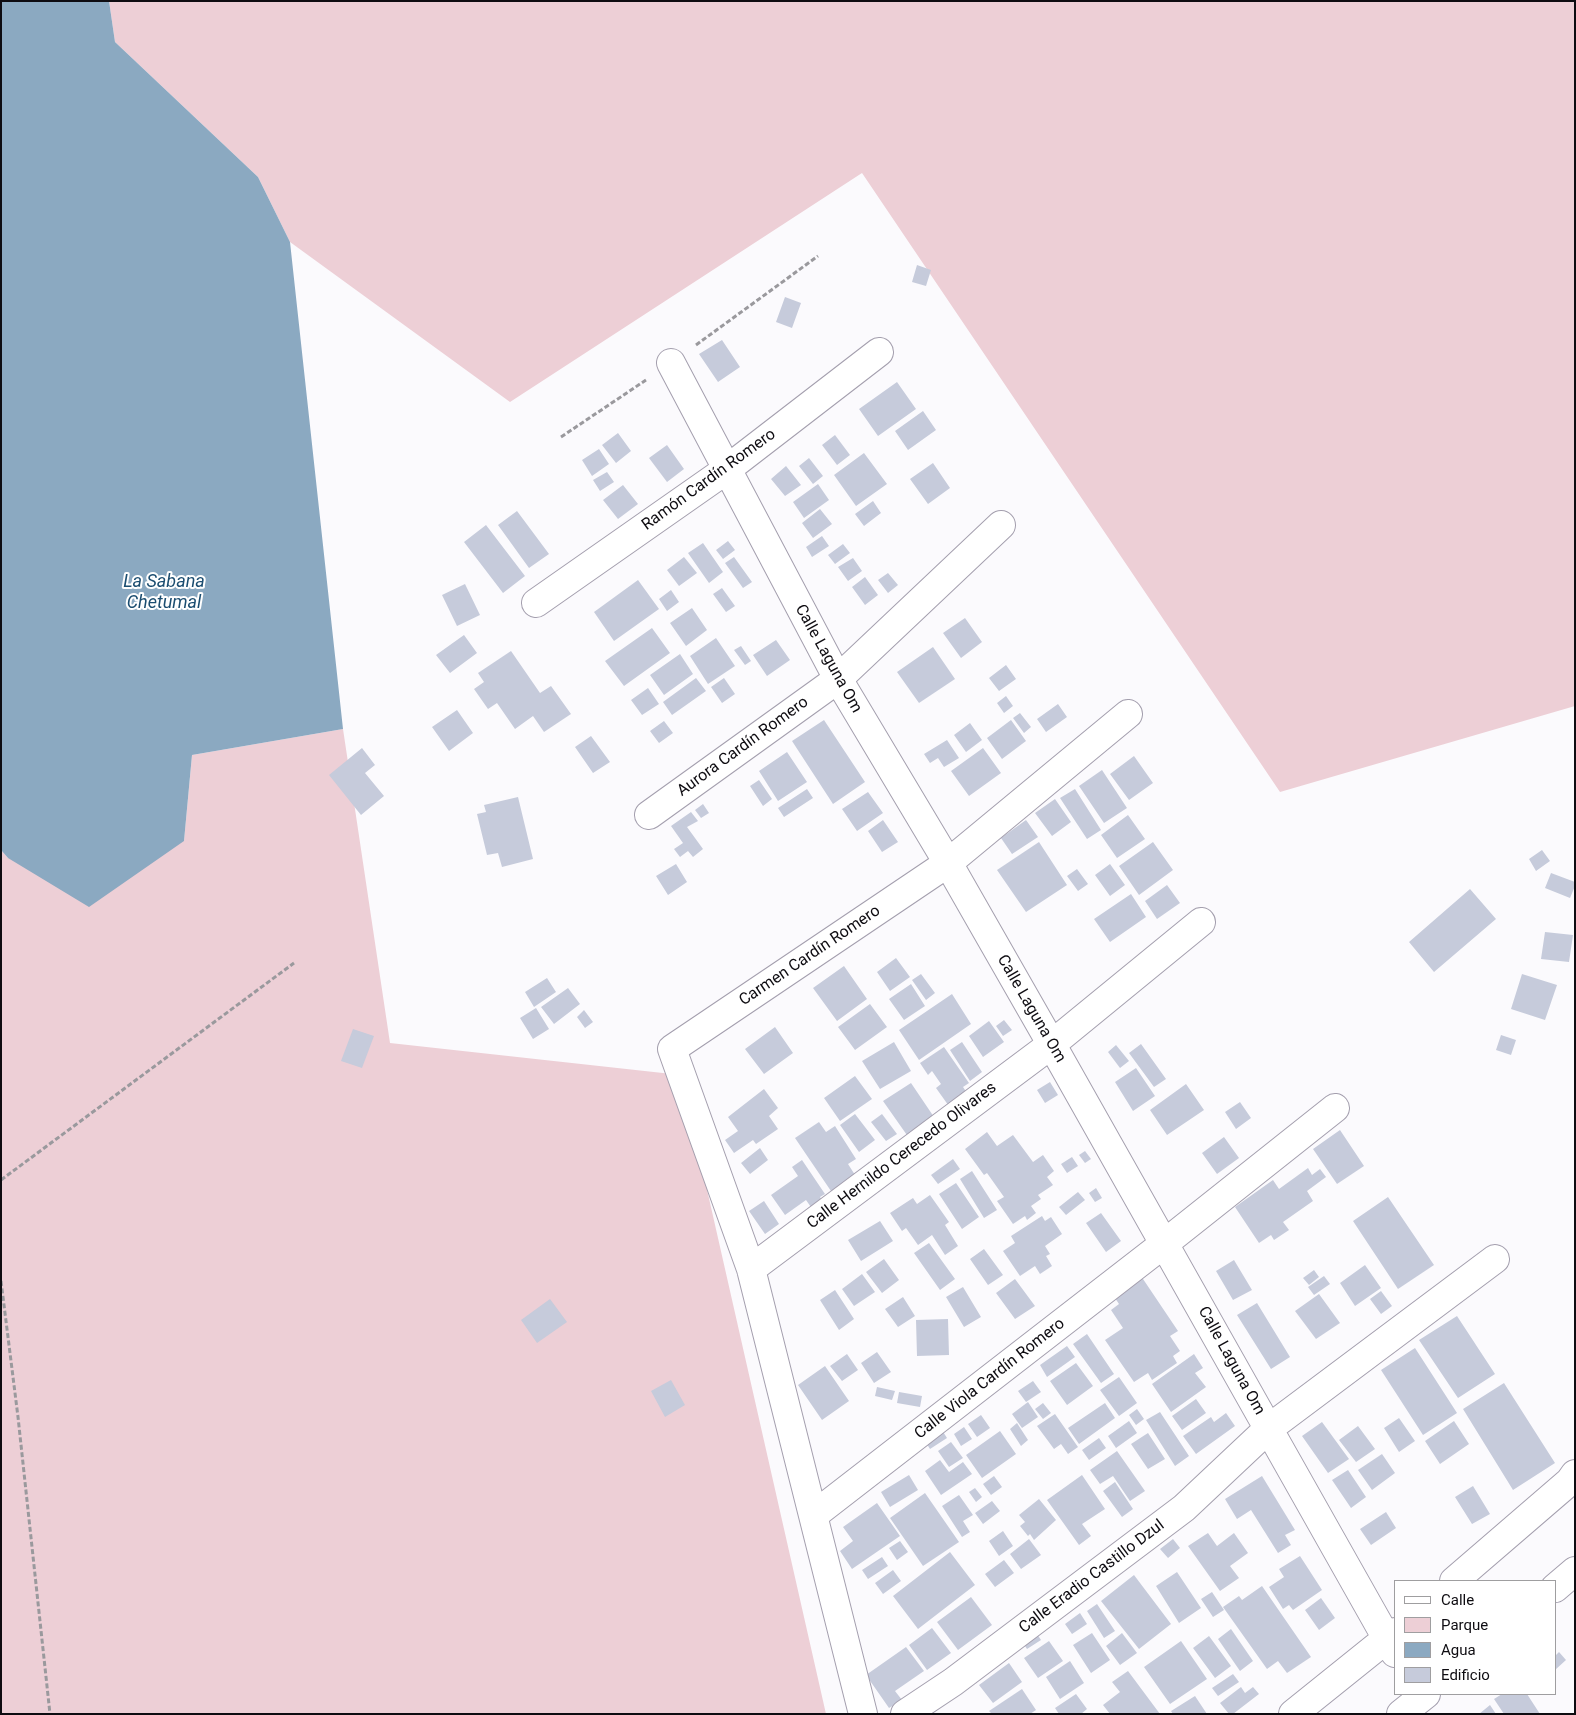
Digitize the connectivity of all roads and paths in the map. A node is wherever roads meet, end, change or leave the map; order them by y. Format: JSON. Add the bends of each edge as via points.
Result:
{"nodes":[{"id":1,"x":879,"y":352,"type":"dead end"},
{"id":2,"x":671,"y":363,"type":"dead end"},
{"id":3,"x":726,"y":470,"type":"junction"},
{"id":4,"x":1001,"y":525,"type":"dead end"},
{"id":5,"x":536,"y":603,"type":"dead end"},
{"id":6,"x":838,"y":679,"type":"junction"},
{"id":7,"x":1128,"y":714,"type":"dead end"},
{"id":8,"x":649,"y":815,"type":"dead end"},
{"id":9,"x":948,"y":863,"type":"junction"},
{"id":10,"x":1201,"y":922,"type":"dead end"},
{"id":11,"x":294,"y":963,"type":"dead end"},
{"id":12,"x":1052,"y":1044,"type":"junction"},
{"id":13,"x":1335,"y":1108,"type":"dead end"},
{"id":14,"x":1,"y":1180,"type":"edge"},
{"id":15,"x":1165,"y":1243,"type":"junction"},
{"id":16,"x":1495,"y":1259,"type":"dead end"},
{"id":17,"x":751,"y":1269,"type":"junction"},
{"id":18,"x":1,"y":1281,"type":"edge"},
{"id":19,"x":1268,"y":1429,"type":"junction"},
{"id":20,"x":1575,"y":1474,"type":"edge"},
{"id":21,"x":814,"y":1515,"type":"junction"},
{"id":22,"x":1575,"y":1571,"type":"edge"},
{"id":23,"x":1455,"y":1580,"type":"edge"},
{"id":24,"x":1556,"y":1587,"type":"edge"},
{"id":25,"x":1392,"y":1642,"type":"edge"},
{"id":26,"x":50,"y":1714,"type":"edge"},
{"id":27,"x":863,"y":1714,"type":"edge"},
{"id":28,"x":905,"y":1714,"type":"edge"},
{"id":29,"x":1293,"y":1714,"type":"edge"}],
"edges":[{"from":1,"to":3,"type":"street","name":"Ramón Cardín Romero"},
{"from":2,"to":3,"type":"street","name":"Calle Laguna Om"},
{"from":3,"to":5,"type":"street","name":"Ramón Cardín Romero"},
{"from":3,"to":6,"type":"street","name":"Calle Laguna Om"},
{"from":4,"to":6,"type":"street","name":"Aurora Cardín Romero"},
{"from":6,"to":8,"type":"street","name":"Aurora Cardín Romero"},
{"from":6,"to":9,"type":"street","name":"Calle Laguna Om"},
{"from":7,"to":9,"type":"street","name":"Carmen Cardín Romero"},
{"from":9,"to":12,"type":"street","name":"Calle Laguna Om"},
{"from":9,"to":17,"type":"street","name":"Carmen Cardín Romero","via":[[672,1049]]},
{"from":10,"to":12,"type":"street","name":"Calle Hernildo Cerecedo Olivares"},
{"from":11,"to":14,"type":"path"},
{"from":12,"to":15,"type":"street","name":"Calle Laguna Om"},
{"from":12,"to":17,"type":"street","name":"Calle Hernildo Cerecedo Olivares"},
{"from":13,"to":15,"type":"street","name":"Calle Viola Cardín Romero"},
{"from":15,"to":19,"type":"street","name":"Calle Laguna Om"},
{"from":15,"to":21,"type":"street","name":"Calle Viola Cardín Romero"},
{"from":16,"to":19,"type":"street","name":"Calle Eradio Castillo Dzul"},
{"from":17,"to":21,"type":"street"},
{"from":18,"to":26,"type":"path"},
{"from":19,"to":25,"type":"street","name":"Calle Laguna Om"},
{"from":19,"to":28,"type":"street","name":"Calle Eradio Castillo Dzul","via":[[1184,1508],[953,1682]]},
{"from":20,"to":23,"type":"street"},
{"from":21,"to":27,"type":"street"},
{"from":22,"to":24,"type":"street"},
{"from":25,"to":29,"type":"street"}]}
